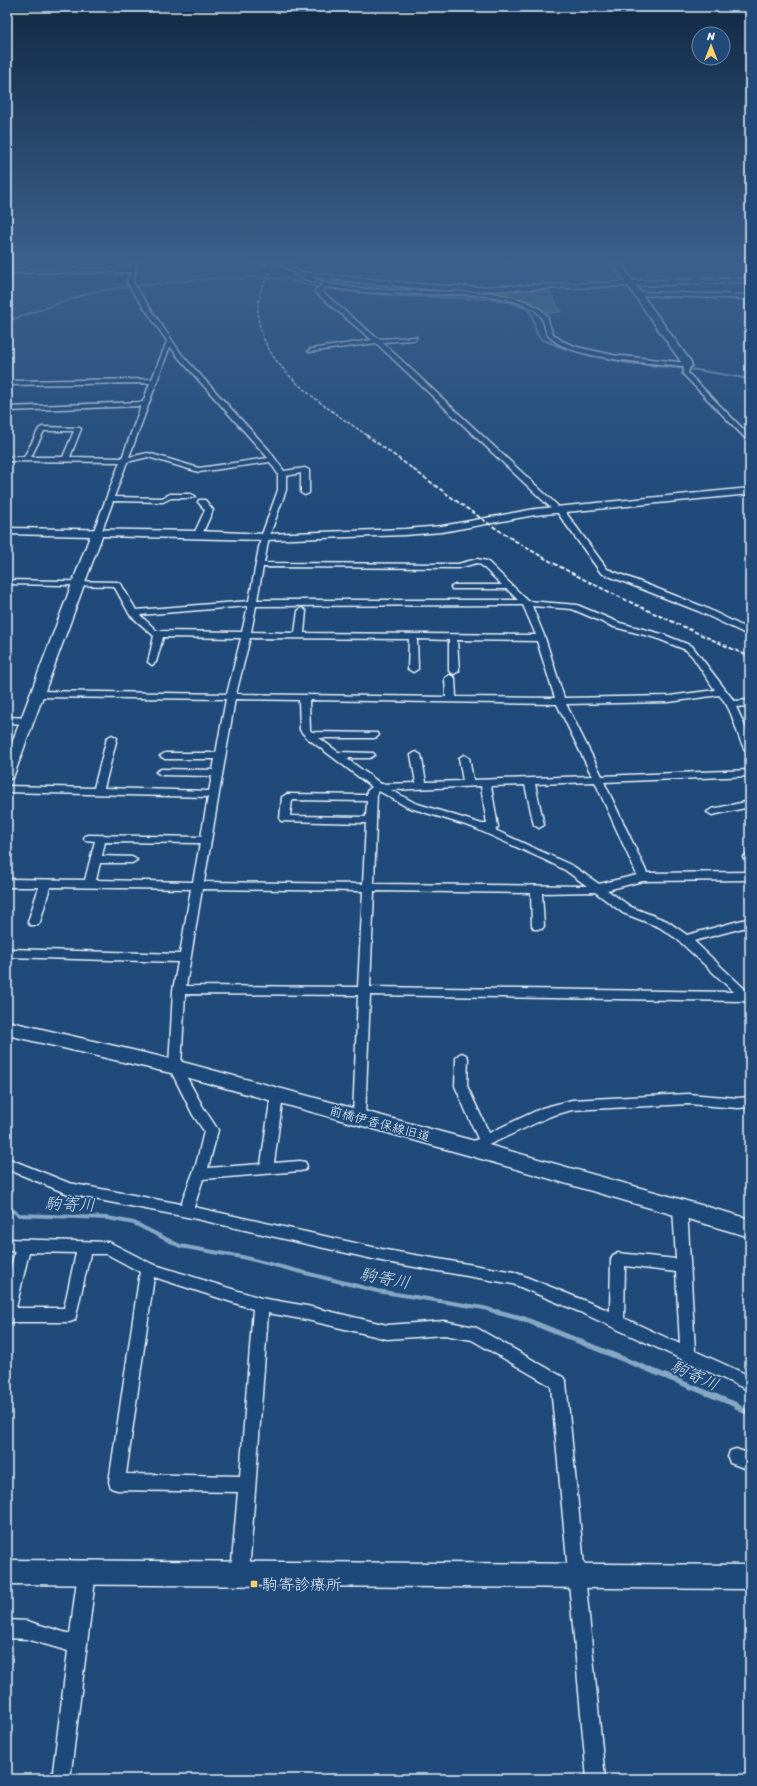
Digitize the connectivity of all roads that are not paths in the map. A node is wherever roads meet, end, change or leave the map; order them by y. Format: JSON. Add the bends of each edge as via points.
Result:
{"nodes":[{"id":1,"x":167,"y":346,"type":"edge"},
{"id":2,"x":173,"y":346,"type":"edge"},
{"id":3,"x":342,"y":346,"type":"edge"},
{"id":4,"x":383,"y":346,"type":"edge"},
{"id":5,"x":572,"y":346,"type":"edge"},
{"id":6,"x":675,"y":346,"type":"edge"},
{"id":7,"x":311,"y":351,"type":"dead end"},
{"id":8,"x":686,"y":367,"type":"junction"},
{"id":9,"x":154,"y":381,"type":"junction"},
{"id":10,"x":7,"y":383,"type":"edge"},
{"id":11,"x":146,"y":404,"type":"junction"},
{"id":12,"x":7,"y":409,"type":"edge"},
{"id":13,"x":750,"y":440,"type":"edge"},
{"id":14,"x":7,"y":459,"type":"edge"},
{"id":15,"x":272,"y":459,"type":"junction"},
{"id":16,"x":26,"y":460,"type":"junction"},
{"id":17,"x":65,"y":460,"type":"junction"},
{"id":18,"x":126,"y":460,"type":"junction"},
{"id":19,"x":282,"y":474,"type":"junction"},
{"id":20,"x":750,"y":491,"type":"edge"},
{"id":21,"x":305,"y":493,"type":"dead end"},
{"id":22,"x":190,"y":496,"type":"dead end"},
{"id":23,"x":110,"y":499,"type":"junction"},
{"id":24,"x":202,"y":502,"type":"dead end"},
{"id":25,"x":7,"y":531,"type":"edge"},
{"id":26,"x":96,"y":533,"type":"junction"},
{"id":27,"x":198,"y":534,"type":"junction"},
{"id":28,"x":265,"y":537,"type":"junction"},
{"id":29,"x":259,"y":565,"type":"junction"},
{"id":30,"x":7,"y":582,"type":"edge"},
{"id":31,"x":79,"y":583,"type":"junction"},
{"id":32,"x":455,"y":587,"type":"dead end"},
{"id":33,"x":510,"y":587,"type":"junction"},
{"id":34,"x":252,"y":603,"type":"junction"},
{"id":35,"x":526,"y":603,"type":"junction"},
{"id":36,"x":302,"y":611,"type":"dead end"},
{"id":37,"x":133,"y":613,"type":"junction"},
{"id":38,"x":750,"y":633,"type":"edge"},
{"id":39,"x":158,"y":634,"type":"junction"},
{"id":40,"x":246,"y":636,"type":"junction"},
{"id":41,"x":299,"y":636,"type":"junction"},
{"id":42,"x":413,"y":637,"type":"junction"},
{"id":43,"x":453,"y":638,"type":"junction"},
{"id":44,"x":542,"y":638,"type":"junction"},
{"id":45,"x":152,"y":662,"type":"dead end"},
{"id":46,"x":413,"y":669,"type":"dead end"},
{"id":47,"x":721,"y":692,"type":"junction"},
{"id":48,"x":37,"y":694,"type":"junction"},
{"id":49,"x":231,"y":697,"type":"junction"},
{"id":50,"x":304,"y":697,"type":"junction"},
{"id":51,"x":452,"y":699,"type":"junction"},
{"id":52,"x":560,"y":701,"type":"junction"},
{"id":53,"x":750,"y":702,"type":"edge"},
{"id":54,"x":731,"y":704,"type":"junction"},
{"id":55,"x":7,"y":720,"type":"edge"},
{"id":56,"x":27,"y":721,"type":"junction"},
{"id":57,"x":309,"y":735,"type":"junction"},
{"id":58,"x":374,"y":735,"type":"dead end"},
{"id":59,"x":747,"y":736,"type":"edge"},
{"id":60,"x":112,"y":738,"type":"dead end"},
{"id":61,"x":750,"y":750,"type":"edge"},
{"id":62,"x":334,"y":754,"type":"junction"},
{"id":63,"x":370,"y":754,"type":"dead end"},
{"id":64,"x":416,"y":754,"type":"dead end"},
{"id":65,"x":165,"y":756,"type":"dead end"},
{"id":66,"x":220,"y":756,"type":"junction"},
{"id":67,"x":464,"y":758,"type":"dead end"},
{"id":68,"x":161,"y":772,"type":"dead end"},
{"id":69,"x":217,"y":773,"type":"junction"},
{"id":70,"x":750,"y":773,"type":"edge"},
{"id":71,"x":7,"y":775,"type":"edge"},
{"id":72,"x":598,"y":780,"type":"junction"},
{"id":73,"x":529,"y":782,"type":"junction"},
{"id":74,"x":469,"y":784,"type":"junction"},
{"id":75,"x":486,"y":784,"type":"junction"},
{"id":76,"x":422,"y":786,"type":"junction"},
{"id":77,"x":379,"y":787,"type":"junction"},
{"id":78,"x":7,"y":789,"type":"edge"},
{"id":79,"x":98,"y":792,"type":"junction"},
{"id":80,"x":213,"y":794,"type":"junction"},
{"id":81,"x":372,"y":798,"type":"junction"},
{"id":82,"x":750,"y":804,"type":"edge"},
{"id":83,"x":712,"y":812,"type":"dead end"},
{"id":84,"x":371,"y":820,"type":"junction"},
{"id":85,"x":539,"y":825,"type":"dead end"},
{"id":86,"x":482,"y":827,"type":"junction"},
{"id":87,"x":89,"y":838,"type":"dead end"},
{"id":88,"x":101,"y":838,"type":"junction"},
{"id":89,"x":205,"y":840,"type":"junction"},
{"id":90,"x":96,"y":859,"type":"junction"},
{"id":91,"x":132,"y":860,"type":"dead end"},
{"id":92,"x":750,"y":876,"type":"edge"},
{"id":93,"x":643,"y":877,"type":"junction"},
{"id":94,"x":7,"y":883,"type":"edge"},
{"id":95,"x":46,"y":884,"type":"junction"},
{"id":96,"x":90,"y":884,"type":"junction"},
{"id":97,"x":197,"y":885,"type":"junction"},
{"id":98,"x":369,"y":888,"type":"junction"},
{"id":99,"x":598,"y":889,"type":"junction"},
{"id":100,"x":536,"y":891,"type":"junction"},
{"id":101,"x":34,"y":922,"type":"dead end"},
{"id":102,"x":750,"y":922,"type":"edge"},
{"id":103,"x":538,"y":926,"type":"dead end"},
{"id":104,"x":685,"y":940,"type":"junction"},
{"id":105,"x":8,"y":954,"type":"edge"},
{"id":106,"x":184,"y":958,"type":"junction"},
{"id":107,"x":179,"y":990,"type":"junction"},
{"id":108,"x":365,"y":991,"type":"junction"},
{"id":109,"x":748,"y":1000,"type":"edge"},
{"id":110,"x":7,"y":1028,"type":"edge"},
{"id":111,"x":462,"y":1058,"type":"dead end"},
{"id":112,"x":174,"y":1067,"type":"junction"},
{"id":113,"x":277,"y":1095,"type":"junction"},
{"id":114,"x":750,"y":1102,"type":"edge"},
{"id":115,"x":359,"y":1117,"type":"junction"},
{"id":116,"x":478,"y":1145,"type":"junction"},
{"id":117,"x":9,"y":1166,"type":"edge"},
{"id":118,"x":300,"y":1166,"type":"dead end"},
{"id":119,"x":267,"y":1168,"type":"junction"},
{"id":120,"x":199,"y":1174,"type":"junction"},
{"id":121,"x":680,"y":1208,"type":"junction"},
{"id":122,"x":186,"y":1211,"type":"junction"},
{"id":123,"x":750,"y":1228,"type":"edge"},
{"id":124,"x":7,"y":1245,"type":"edge"},
{"id":125,"x":23,"y":1246,"type":"junction"},
{"id":126,"x":84,"y":1247,"type":"junction"},
{"id":127,"x":683,"y":1266,"type":"junction"},
{"id":128,"x":148,"y":1269,"type":"junction"},
{"id":129,"x":261,"y":1305,"type":"junction"},
{"id":130,"x":617,"y":1322,"type":"junction"},
{"id":131,"x":688,"y":1355,"type":"junction"},
{"id":132,"x":750,"y":1384,"type":"edge"},
{"id":133,"x":247,"y":1484,"type":"junction"},
{"id":134,"x":7,"y":1572,"type":"edge"},
{"id":135,"x":87,"y":1572,"type":"junction"},
{"id":136,"x":240,"y":1573,"type":"junction"},
{"id":137,"x":576,"y":1576,"type":"junction"},
{"id":138,"x":750,"y":1577,"type":"edge"},
{"id":139,"x":7,"y":1629,"type":"edge"},
{"id":140,"x":78,"y":1645,"type":"junction"},
{"id":141,"x":61,"y":1779,"type":"edge"},
{"id":142,"x":596,"y":1779,"type":"edge"}],
"edges":[{"from":1,"to":9,"type":"street"},
{"from":2,"to":15,"type":"street"},
{"from":3,"to":7,"type":"street"},
{"from":4,"to":38,"type":"street","via":[[558,509],[604,571],[701,609]]},
{"from":5,"to":8,"type":"street","via":[[615,358]]},
{"from":6,"to":8,"type":"street","via":[[686,362]]},
{"from":8,"to":13,"type":"street"},
{"from":9,"to":10,"type":"street"},
{"from":9,"to":11,"type":"street"},
{"from":11,"to":12,"type":"street"},
{"from":11,"to":18,"type":"street"},
{"from":14,"to":16,"type":"street"},
{"from":15,"to":18,"type":"street","via":[[199,470],[148,455]]},
{"from":15,"to":19,"type":"street"},
{"from":16,"to":17,"type":"street"},
{"from":16,"to":17,"type":"street","via":[[42,429],[78,429]]},
{"from":17,"to":18,"type":"street"},
{"from":18,"to":23,"type":"street"},
{"from":19,"to":21,"type":"street","via":[[305,470]]},
{"from":19,"to":28,"type":"street","via":[[282,490]]},
{"from":20,"to":28,"type":"street","via":[[535,512],[413,532]]},
{"from":22,"to":23,"type":"street","via":[[170,496],[163,500]]},
{"from":23,"to":26,"type":"street"},
{"from":24,"to":27,"type":"street","via":[[209,510]]},
{"from":25,"to":26,"type":"street"},
{"from":26,"to":27,"type":"street"},
{"from":26,"to":31,"type":"street"},
{"from":27,"to":28,"type":"street"},
{"from":28,"to":29,"type":"street"},
{"from":29,"to":33,"type":"street","via":[[458,566],[477,561],[484,563]]},
{"from":29,"to":34,"type":"street"},
{"from":30,"to":31,"type":"street"},
{"from":31,"to":37,"type":"street","via":[[117,584]]},
{"from":31,"to":48,"type":"street"},
{"from":32,"to":33,"type":"street"},
{"from":33,"to":35,"type":"street"},
{"from":34,"to":35,"type":"street"},
{"from":34,"to":37,"type":"street"},
{"from":34,"to":40,"type":"street"},
{"from":35,"to":44,"type":"street"},
{"from":35,"to":47,"type":"street","via":[[574,607],[617,625],[682,645],[696,654]]},
{"from":36,"to":41,"type":"street"},
{"from":37,"to":39,"type":"street"},
{"from":39,"to":40,"type":"street"},
{"from":39,"to":45,"type":"street"},
{"from":40,"to":41,"type":"street"},
{"from":40,"to":49,"type":"street"},
{"from":41,"to":42,"type":"street"},
{"from":42,"to":43,"type":"street"},
{"from":42,"to":46,"type":"street"},
{"from":43,"to":44,"type":"street"},
{"from":43,"to":51,"type":"street"},
{"from":44,"to":52,"type":"street"},
{"from":47,"to":52,"type":"street","via":[[670,699]]},
{"from":47,"to":54,"type":"street"},
{"from":48,"to":49,"type":"street"},
{"from":48,"to":56,"type":"street"},
{"from":49,"to":50,"type":"street"},
{"from":49,"to":66,"type":"street"},
{"from":50,"to":51,"type":"street"},
{"from":50,"to":57,"type":"street","via":[[305,730]]},
{"from":51,"to":52,"type":"street"},
{"from":52,"to":72,"type":"street"},
{"from":53,"to":54,"type":"street"},
{"from":54,"to":59,"type":"street"},
{"from":55,"to":56,"type":"street"},
{"from":56,"to":71,"type":"street"},
{"from":57,"to":58,"type":"street"},
{"from":57,"to":62,"type":"street"},
{"from":59,"to":61,"type":"street"},
{"from":60,"to":79,"type":"street"},
{"from":62,"to":63,"type":"street"},
{"from":62,"to":77,"type":"street"},
{"from":64,"to":76,"type":"street"},
{"from":65,"to":66,"type":"street"},
{"from":66,"to":69,"type":"street"},
{"from":67,"to":74,"type":"street"},
{"from":68,"to":69,"type":"street"},
{"from":69,"to":80,"type":"street"},
{"from":70,"to":72,"type":"street"},
{"from":72,"to":73,"type":"street"},
{"from":72,"to":93,"type":"street"},
{"from":73,"to":75,"type":"street"},
{"from":73,"to":85,"type":"street"},
{"from":74,"to":75,"type":"street"},
{"from":74,"to":76,"type":"street"},
{"from":75,"to":86,"type":"street","via":[[493,827]]},
{"from":76,"to":77,"type":"street"},
{"from":77,"to":81,"type":"street","via":[[372,792]]},
{"from":77,"to":86,"type":"street","via":[[411,805]]},
{"from":78,"to":79,"type":"street"},
{"from":79,"to":80,"type":"street"},
{"from":80,"to":89,"type":"street"},
{"from":81,"to":84,"type":"street"},
{"from":81,"to":84,"type":"street","via":[[287,797],[284,820]]},
{"from":82,"to":83,"type":"street"},
{"from":84,"to":98,"type":"street"},
{"from":86,"to":99,"type":"street","via":[[569,868]]},
{"from":87,"to":88,"type":"street"},
{"from":88,"to":89,"type":"street"},
{"from":88,"to":90,"type":"street"},
{"from":89,"to":97,"type":"street"},
{"from":90,"to":91,"type":"street"},
{"from":90,"to":96,"type":"street"},
{"from":92,"to":93,"type":"street"},
{"from":93,"to":99,"type":"street"},
{"from":94,"to":95,"type":"street"},
{"from":95,"to":96,"type":"street"},
{"from":95,"to":101,"type":"street"},
{"from":96,"to":97,"type":"street"},
{"from":97,"to":98,"type":"street"},
{"from":97,"to":106,"type":"street"},
{"from":98,"to":100,"type":"street"},
{"from":98,"to":108,"type":"street"},
{"from":99,"to":100,"type":"street"},
{"from":99,"to":104,"type":"street","via":[[627,910],[663,924]]},
{"from":100,"to":103,"type":"street"},
{"from":102,"to":104,"type":"street"},
{"from":104,"to":109,"type":"street"},
{"from":105,"to":106,"type":"street"},
{"from":106,"to":107,"type":"street"},
{"from":107,"to":108,"type":"street"},
{"from":107,"to":112,"type":"street"},
{"from":108,"to":109,"type":"street"},
{"from":108,"to":115,"type":"street"},
{"from":110,"to":112,"type":"street","name":"前橋伊香保線旧道"},
{"from":111,"to":116,"type":"street","via":[[461,1086]]},
{"from":112,"to":113,"type":"street","name":"前橋伊香保線旧道"},
{"from":112,"to":120,"type":"street","via":[[211,1130],[204,1165]]},
{"from":113,"to":115,"type":"street","name":"前橋伊香保線旧道"},
{"from":113,"to":119,"type":"street"},
{"from":114,"to":116,"type":"street","via":[[688,1099],[572,1105],[547,1112]]},
{"from":115,"to":116,"type":"street","name":"前橋伊香保線旧道"},
{"from":116,"to":121,"type":"street","name":"前橋伊香保線旧道"},
{"from":117,"to":122,"type":"street","via":[[68,1188]]},
{"from":118,"to":119,"type":"street"},
{"from":119,"to":120,"type":"street"},
{"from":120,"to":122,"type":"street"},
{"from":121,"to":123,"type":"street","name":"前橋伊香保線旧道"},
{"from":121,"to":127,"type":"street"},
{"from":122,"to":130,"type":"street","via":[[386,1256],[514,1278]]},
{"from":124,"to":125,"type":"street"},
{"from":125,"to":126,"type":"street"},
{"from":125,"to":126,"type":"street","via":[[7,1315],[70,1315]]},
{"from":126,"to":128,"type":"street","via":[[109,1248]]},
{"from":127,"to":130,"type":"street","via":[[618,1259]]},
{"from":127,"to":131,"type":"street"},
{"from":128,"to":129,"type":"street"},
{"from":128,"to":133,"type":"street","via":[[117,1482]]},
{"from":129,"to":133,"type":"street"},
{"from":129,"to":137,"type":"street","via":[[388,1332],[444,1328],[475,1334],[558,1382]]},
{"from":130,"to":131,"type":"street"},
{"from":131,"to":132,"type":"street"},
{"from":133,"to":136,"type":"street"},
{"from":134,"to":135,"type":"street"},
{"from":135,"to":136,"type":"street"},
{"from":135,"to":140,"type":"street"},
{"from":136,"to":137,"type":"street"},
{"from":137,"to":138,"type":"street"},
{"from":137,"to":142,"type":"street"},
{"from":139,"to":140,"type":"street","via":[[27,1630]]},
{"from":140,"to":141,"type":"street"}]}
